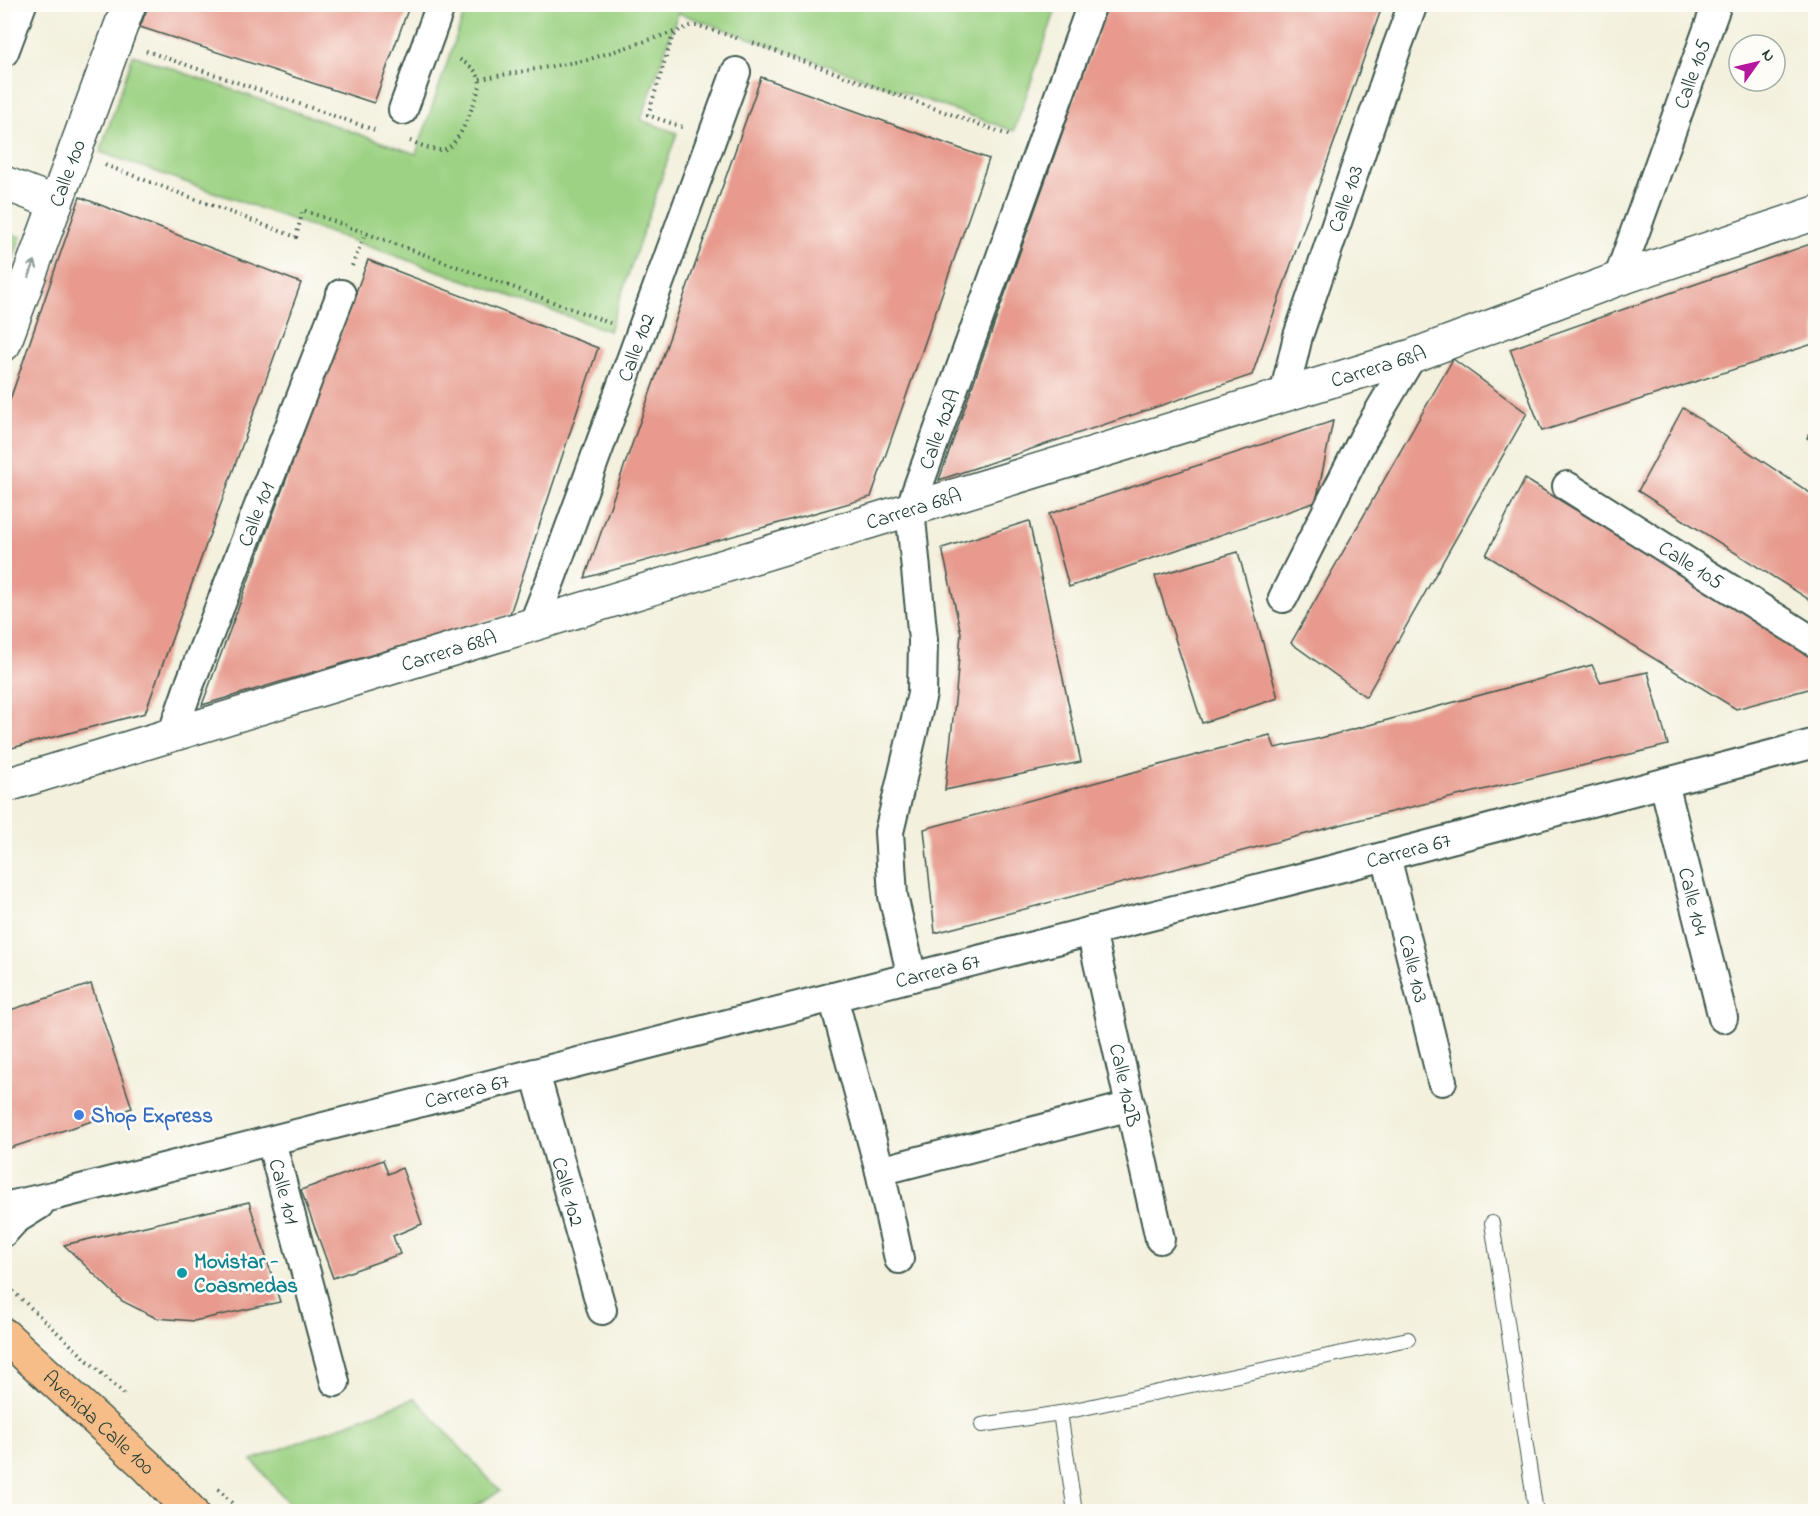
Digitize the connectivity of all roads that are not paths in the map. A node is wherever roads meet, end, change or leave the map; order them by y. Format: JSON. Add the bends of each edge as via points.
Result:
{"nodes":[{"id":1,"x":22,"y":4,"type":"edge"},
{"id":2,"x":129,"y":4,"type":"edge"},
{"id":3,"x":441,"y":4,"type":"edge"},
{"id":4,"x":1092,"y":4,"type":"edge"},
{"id":5,"x":1413,"y":4,"type":"edge"},
{"id":6,"x":1717,"y":4,"type":"edge"},
{"id":7,"x":4,"y":52,"type":"edge"},
{"id":8,"x":736,"y":72,"type":"dead end"},
{"id":9,"x":399,"y":124,"type":"road end"},
{"id":10,"x":4,"y":183,"type":"edge"},
{"id":11,"x":56,"y":203,"type":"junction"},
{"id":12,"x":1815,"y":213,"type":"edge"},
{"id":13,"x":1618,"y":279,"type":"junction"},
{"id":14,"x":341,"y":294,"type":"dead end"},
{"id":15,"x":4,"y":344,"type":"edge"},
{"id":16,"x":1412,"y":356,"type":"junction"},
{"id":17,"x":1284,"y":395,"type":"junction"},
{"id":18,"x":1567,"y":486,"type":"dead end"},
{"id":19,"x":910,"y":509,"type":"junction"},
{"id":20,"x":1283,"y":598,"type":"dead end"},
{"id":21,"x":533,"y":625,"type":"junction"},
{"id":22,"x":1815,"y":643,"type":"edge"},
{"id":23,"x":172,"y":735,"type":"junction"},
{"id":24,"x":1815,"y":743,"type":"edge"},
{"id":25,"x":1664,"y":783,"type":"junction"},
{"id":26,"x":4,"y":786,"type":"edge"},
{"id":27,"x":1386,"y":856,"type":"junction"},
{"id":28,"x":1091,"y":931,"type":"junction"},
{"id":29,"x":912,"y":977,"type":"junction"},
{"id":30,"x":833,"y":997,"type":"junction"},
{"id":31,"x":1723,"y":1018,"type":"dead end"},
{"id":32,"x":535,"y":1073,"type":"junction"},
{"id":33,"x":1442,"y":1082,"type":"dead end"},
{"id":34,"x":1131,"y":1106,"type":"junction"},
{"id":35,"x":271,"y":1141,"type":"junction"},
{"id":36,"x":880,"y":1171,"type":"junction"},
{"id":37,"x":57,"y":1195,"type":"junction"},
{"id":38,"x":4,"y":1207,"type":"edge"},
{"id":39,"x":1492,"y":1223,"type":"dead end"},
{"id":40,"x":4,"y":1232,"type":"edge"},
{"id":41,"x":1161,"y":1239,"type":"dead end"},
{"id":42,"x":899,"y":1259,"type":"dead end"},
{"id":43,"x":602,"y":1310,"type":"dead end"},
{"id":44,"x":4,"y":1335,"type":"edge"},
{"id":45,"x":1408,"y":1339,"type":"dead end"},
{"id":46,"x":335,"y":1382,"type":"dead end"},
{"id":47,"x":1060,"y":1413,"type":"junction"},
{"id":48,"x":982,"y":1425,"type":"dead end"},
{"id":49,"x":191,"y":1512,"type":"edge"},
{"id":50,"x":1075,"y":1512,"type":"edge"},
{"id":51,"x":1536,"y":1512,"type":"edge"}],
"edges":[{"from":1,"to":7,"type":"street"},
{"from":2,"to":11,"type":"street","name":"Calle 100"},
{"from":3,"to":9,"type":"street"},
{"from":4,"to":19,"type":"street","name":"Calle 102A"},
{"from":5,"to":17,"type":"street","name":"Calle 103","via":[[1298,336]]},
{"from":6,"to":13,"type":"street","name":"Calle 105"},
{"from":8,"to":21,"type":"street","name":"Calle 102"},
{"from":10,"to":11,"type":"street"},
{"from":15,"to":11,"type":"street","name":"Calle 100","one_way":true},
{"from":12,"to":13,"type":"street","name":"Carrera 68A"},
{"from":13,"to":16,"type":"street","name":"Carrera 68A"},
{"from":14,"to":23,"type":"street","name":"Calle 101"},
{"from":16,"to":17,"type":"street","name":"Carrera 68A"},
{"from":16,"to":20,"type":"street","via":[[1364,438]]},
{"from":17,"to":19,"type":"street","name":"Carrera 68A"},
{"from":18,"to":22,"type":"street","name":"Calle 105"},
{"from":19,"to":21,"type":"street","name":"Carrera 68A"},
{"from":19,"to":29,"type":"street","name":"Calle 102A","via":[[922,640],[922,694],[889,832],[892,896]]},
{"from":21,"to":23,"type":"street","name":"Carrera 68A"},
{"from":23,"to":26,"type":"street","name":"Carrera 68A"},
{"from":24,"to":25,"type":"street","name":"Carrera 67"},
{"from":25,"to":27,"type":"street","name":"Carrera 67"},
{"from":25,"to":31,"type":"street","name":"Calle 104"},
{"from":27,"to":28,"type":"street","name":"Carrera 67"},
{"from":27,"to":33,"type":"street","name":"Calle 103"},
{"from":28,"to":29,"type":"street","name":"Carrera 67"},
{"from":28,"to":34,"type":"street","name":"Calle 102B"},
{"from":29,"to":30,"type":"street","name":"Carrera 67"},
{"from":30,"to":32,"type":"street","name":"Carrera 67"},
{"from":30,"to":36,"type":"street"},
{"from":32,"to":35,"type":"street","name":"Carrera 67"},
{"from":32,"to":43,"type":"street","name":"Calle 102"},
{"from":34,"to":36,"type":"street"},
{"from":34,"to":41,"type":"street","name":"Calle 102B"},
{"from":35,"to":37,"type":"street","name":"Carrera 67"},
{"from":35,"to":46,"type":"street","name":"Calle 101"},
{"from":36,"to":42,"type":"street"},
{"from":37,"to":38,"type":"street","name":"Carrera 67"},
{"from":37,"to":40,"type":"street","name":"Carrera 67","via":[[15,1220]]},
{"from":39,"to":51,"type":"lane"},
{"from":44,"to":49,"type":"main road","name":"Avenida Calle 100","via":[[147,1466]]},
{"from":45,"to":47,"type":"lane"},
{"from":47,"to":48,"type":"lane"},
{"from":47,"to":50,"type":"lane"}]}
